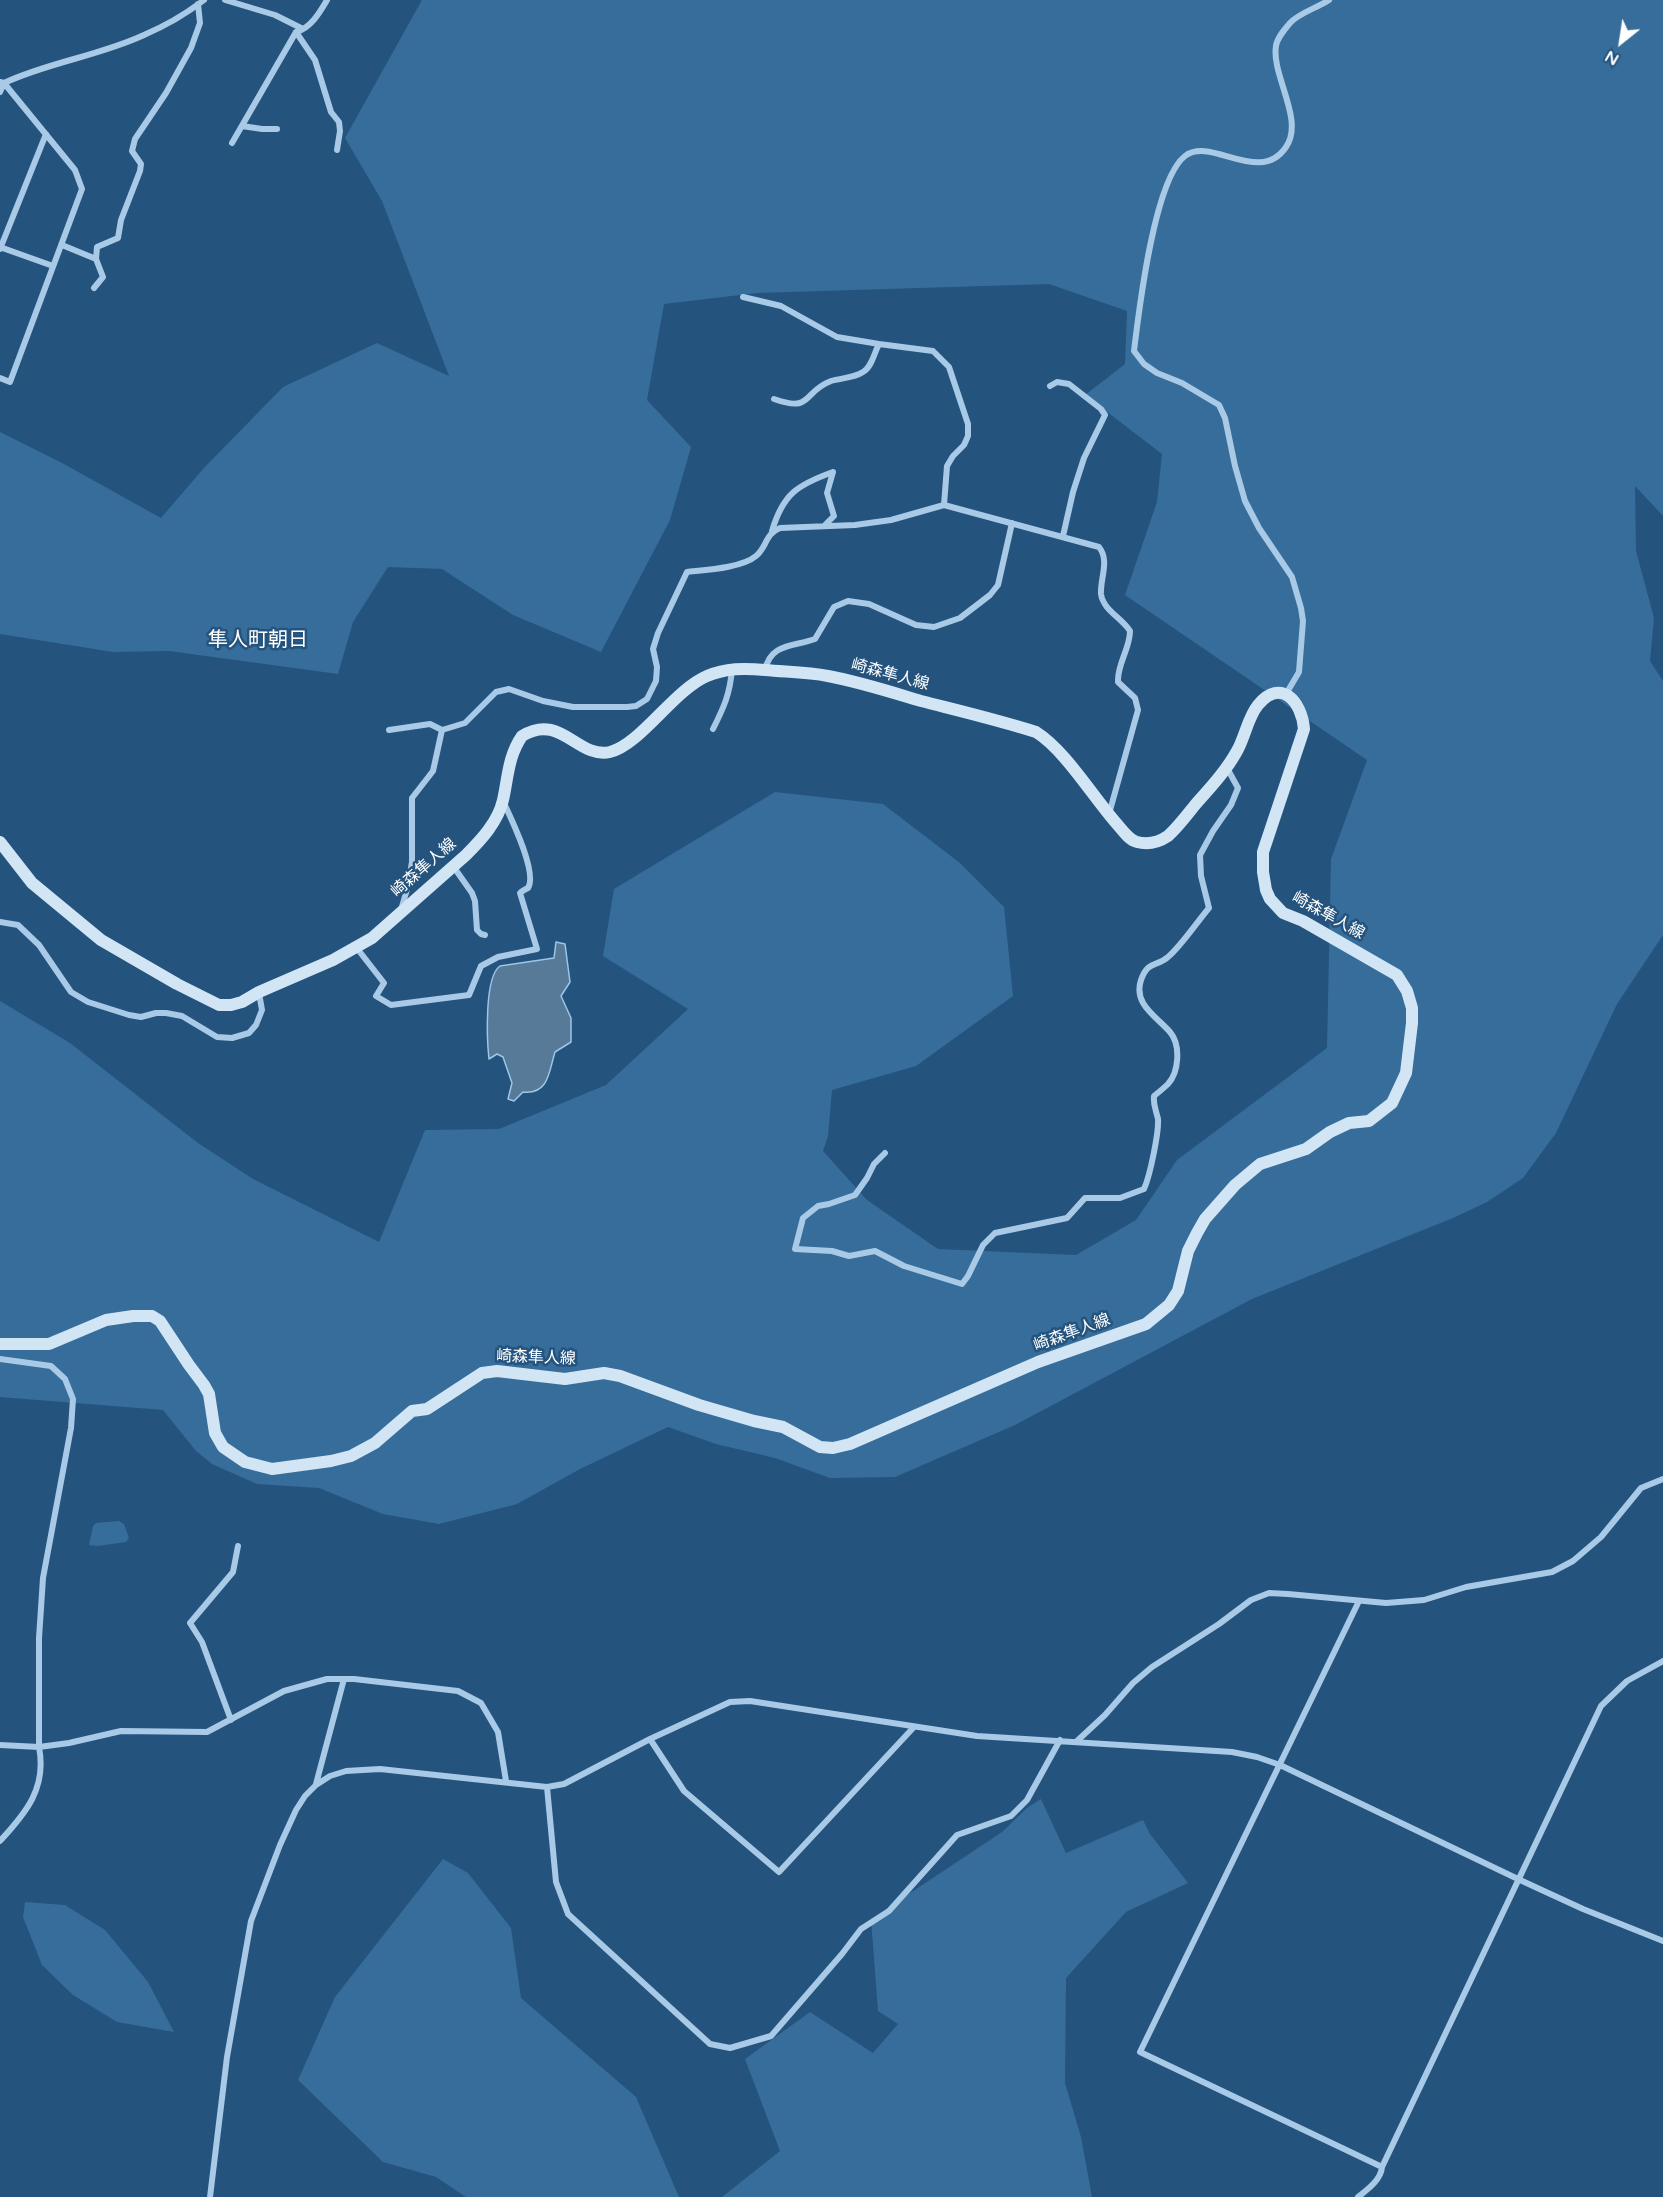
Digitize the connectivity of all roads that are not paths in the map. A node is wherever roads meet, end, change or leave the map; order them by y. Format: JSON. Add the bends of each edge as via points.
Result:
{"nodes":[{"id":1,"x":225,"y":0,"type":"edge"},
{"id":2,"x":327,"y":0,"type":"edge"},
{"id":3,"x":1329,"y":0,"type":"edge"},
{"id":4,"x":201,"y":2,"type":"edge"},
{"id":5,"x":304,"y":30,"type":"junction"},
{"id":6,"x":296,"y":32,"type":"junction"},
{"id":7,"x":2,"y":83,"type":"edge"},
{"id":8,"x":0,"y":92,"type":"edge"},
{"id":9,"x":242,"y":126,"type":"junction"},
{"id":10,"x":277,"y":129,"type":"dead end"},
{"id":11,"x":46,"y":134,"type":"junction"},
{"id":12,"x":232,"y":143,"type":"dead end"},
{"id":13,"x":337,"y":150,"type":"dead end"},
{"id":14,"x":62,"y":244,"type":"junction"},
{"id":15,"x":0,"y":248,"type":"edge"},
{"id":16,"x":96,"y":259,"type":"junction"},
{"id":17,"x":53,"y":266,"type":"junction"},
{"id":18,"x":94,"y":288,"type":"dead end"},
{"id":19,"x":743,"y":297,"type":"dead end"},
{"id":20,"x":879,"y":344,"type":"junction"},
{"id":21,"x":0,"y":378,"type":"edge"},
{"id":22,"x":1050,"y":386,"type":"dead end"},
{"id":23,"x":774,"y":399,"type":"dead end"},
{"id":24,"x":944,"y":505,"type":"junction"},
{"id":25,"x":1012,"y":523,"type":"junction"},
{"id":26,"x":824,"y":526,"type":"junction"},
{"id":27,"x":772,"y":531,"type":"junction"},
{"id":28,"x":1063,"y":537,"type":"junction"},
{"id":29,"x":732,"y":669,"type":"junction"},
{"id":30,"x":764,"y":670,"type":"junction"},
{"id":31,"x":1286,"y":694,"type":"junction"},
{"id":32,"x":713,"y":729,"type":"dead end"},
{"id":33,"x":389,"y":730,"type":"dead end"},
{"id":34,"x":442,"y":730,"type":"junction"},
{"id":35,"x":1227,"y":767,"type":"junction"},
{"id":36,"x":503,"y":800,"type":"junction"},
{"id":37,"x":1109,"y":815,"type":"junction"},
{"id":38,"x":0,"y":842,"type":"edge"},
{"id":39,"x":0,"y":855,"type":"edge"},
{"id":40,"x":12,"y":860,"type":"junction"},
{"id":41,"x":452,"y":866,"type":"junction"},
{"id":42,"x":400,"y":911,"type":"junction"},
{"id":43,"x":0,"y":922,"type":"edge"},
{"id":44,"x":485,"y":935,"type":"dead end"},
{"id":45,"x":356,"y":947,"type":"junction"},
{"id":46,"x":259,"y":992,"type":"junction"},
{"id":47,"x":885,"y":1153,"type":"dead end"},
{"id":48,"x":0,"y":1344,"type":"edge"},
{"id":49,"x":0,"y":1359,"type":"edge"},
{"id":50,"x":1663,"y":1479,"type":"edge"},
{"id":51,"x":238,"y":1546,"type":"dead end"},
{"id":52,"x":1359,"y":1601,"type":"junction"},
{"id":53,"x":1663,"y":1661,"type":"edge"},
{"id":54,"x":344,"y":1679,"type":"junction"},
{"id":55,"x":231,"y":1720,"type":"junction"},
{"id":56,"x":914,"y":1727,"type":"junction"},
{"id":57,"x":650,"y":1739,"type":"junction"},
{"id":58,"x":1060,"y":1740,"type":"junction"},
{"id":59,"x":1077,"y":1741,"type":"junction"},
{"id":60,"x":0,"y":1745,"type":"edge"},
{"id":61,"x":39,"y":1747,"type":"junction"},
{"id":62,"x":1280,"y":1765,"type":"junction"},
{"id":63,"x":506,"y":1781,"type":"junction"},
{"id":64,"x":316,"y":1785,"type":"junction"},
{"id":65,"x":547,"y":1787,"type":"junction"},
{"id":66,"x":0,"y":1841,"type":"edge"},
{"id":67,"x":1520,"y":1880,"type":"junction"},
{"id":68,"x":1663,"y":1941,"type":"edge"},
{"id":69,"x":1382,"y":2168,"type":"junction"},
{"id":70,"x":210,"y":2197,"type":"edge"},
{"id":71,"x":1358,"y":2197,"type":"edge"}],
"edges":[{"from":1,"to":5,"type":"street","via":[[275,15]]},
{"from":2,"to":5,"type":"street"},
{"from":3,"to":31,"type":"street","via":[[1292,21],[1276,44],[1293,125],[1292,138],[1280,154],[1272,161],[1257,163],[1198,152],[1187,154],[1171,173],[1142,284],[1134,351],[1157,373],[1219,405],[1225,418],[1245,501],[1292,577],[1301,608],[1299,672]]},
{"from":4,"to":7,"type":"street","via":[[144,35]]},
{"from":4,"to":16,"type":"street","via":[[200,23],[191,48],[135,139],[132,151],[141,164],[140,171],[118,238],[96,247]]},
{"from":5,"to":6,"type":"street"},
{"from":6,"to":9,"type":"street"},
{"from":6,"to":13,"type":"street","via":[[315,60],[331,112],[339,122]]},
{"from":7,"to":8,"type":"street"},
{"from":7,"to":11,"type":"street"},
{"from":9,"to":10,"type":"street"},
{"from":9,"to":12,"type":"street"},
{"from":11,"to":14,"type":"street","via":[[75,170],[82,189]]},
{"from":11,"to":15,"type":"street"},
{"from":14,"to":16,"type":"street"},
{"from":14,"to":17,"type":"street"},
{"from":15,"to":17,"type":"street"},
{"from":16,"to":18,"type":"street","via":[[103,277]]},
{"from":17,"to":21,"type":"street","via":[[10,382]]},
{"from":19,"to":20,"type":"street","via":[[782,306],[837,337]]},
{"from":20,"to":23,"type":"street","via":[[862,373],[831,381],[805,402],[795,405]]},
{"from":20,"to":24,"type":"street","via":[[933,351],[949,367],[968,424],[968,436],[946,466]]},
{"from":22,"to":28,"type":"street","via":[[1058,382],[1069,384],[1105,415],[1084,458]]},
{"from":24,"to":25,"type":"street"},
{"from":24,"to":26,"type":"street","via":[[891,520]]},
{"from":25,"to":28,"type":"street"},
{"from":25,"to":30,"type":"street","via":[[998,585],[990,596],[960,618],[934,627],[916,625],[869,604],[849,601],[834,607],[815,639],[776,650]]},
{"from":26,"to":27,"type":"street","via":[[791,526]]},
{"from":26,"to":27,"type":"street","via":[[834,516],[827,493],[833,472],[791,492]]},
{"from":27,"to":34,"type":"street","via":[[756,556],[730,566],[687,572],[653,649],[656,681],[647,699],[636,706],[573,707],[508,688],[496,692],[465,723]]},
{"from":28,"to":37,"type":"street","via":[[1104,552],[1103,602],[1130,631],[1118,682],[1135,698],[1138,710]]},
{"from":29,"to":30,"type":"main road","name":"崎森隼人線"},
{"from":29,"to":32,"type":"street","via":[[731,689]]},
{"from":29,"to":36,"type":"main road","name":"崎森隼人線","via":[[706,676],[691,686],[629,742],[610,752],[590,750],[555,730],[539,729],[522,736],[514,750]]},
{"from":30,"to":37,"type":"main road","name":"崎森隼人線","via":[[831,677],[1036,732],[1054,746]]},
{"from":31,"to":35,"type":"main road","name":"崎森隼人線","via":[[1274,694],[1256,707]]},
{"from":31,"to":48,"type":"main road","name":"崎森隼人線","via":[[1297,703],[1304,729],[1263,852],[1266,890],[1283,913],[1397,975],[1412,1008],[1406,1073],[1392,1103],[1369,1121],[1349,1123],[1306,1149],[1260,1164],[1235,1185],[1197,1233],[1178,1291],[1169,1305],[1146,1324],[1038,1362],[833,1448],[820,1447],[783,1426],[699,1405],[620,1376],[604,1373],[565,1379],[497,1371],[482,1373],[427,1409],[412,1411],[375,1443],[351,1456],[273,1469],[245,1462],[223,1447],[215,1433],[209,1394],[160,1321],[152,1316],[106,1320],[49,1344]]},
{"from":33,"to":34,"type":"street","via":[[430,724]]},
{"from":34,"to":42,"type":"street","via":[[433,771],[412,798],[412,862]]},
{"from":35,"to":37,"type":"main road","name":"崎森隼人線","via":[[1159,841],[1131,840]]},
{"from":35,"to":47,"type":"street","via":[[1238,788],[1200,855],[1209,908],[1167,958],[1150,965],[1139,992],[1146,1009],[1172,1034],[1177,1050],[1174,1075],[1154,1096],[1158,1120],[1150,1176],[1144,1189],[1120,1198],[1085,1198],[1067,1218],[995,1233],[983,1245],[962,1284],[904,1266],[875,1251],[849,1256],[795,1249],[803,1218],[819,1206],[855,1195]]},
{"from":36,"to":41,"type":"main road","name":"崎森隼人線","via":[[480,840]]},
{"from":36,"to":45,"type":"street","via":[[526,855],[530,880],[528,888],[520,893],[537,949],[498,957],[482,966],[469,995],[391,1005],[376,996],[384,983]]},
{"from":38,"to":40,"type":"main road","name":"崎森隼人線"},
{"from":39,"to":40,"type":"street"},
{"from":40,"to":46,"type":"main road","name":"崎森隼人線","via":[[32,883],[101,940],[193,993],[219,1005],[231,1005]]},
{"from":41,"to":42,"type":"main road","name":"崎森隼人線"},
{"from":41,"to":44,"type":"street","via":[[470,888],[477,930]]},
{"from":42,"to":45,"type":"main road","name":"崎森隼人線","via":[[372,938]]},
{"from":43,"to":46,"type":"street","via":[[18,925],[39,945],[71,992],[129,1016],[182,1016],[217,1037],[232,1038],[249,1033],[256,1025],[262,1010]]},
{"from":45,"to":46,"type":"main road","name":"崎森隼人線"},
{"from":49,"to":61,"type":"street","via":[[51,1366],[65,1378],[73,1399],[43,1578]]},
{"from":50,"to":52,"type":"street","via":[[1641,1488],[1601,1537],[1573,1561],[1552,1572],[1466,1587],[1424,1600]]},
{"from":51,"to":55,"type":"street","via":[[233,1572],[190,1623]]},
{"from":52,"to":59,"type":"street","via":[[1269,1593],[1251,1600],[1146,1672]]},
{"from":52,"to":62,"type":"street"},
{"from":53,"to":67,"type":"street","via":[[1627,1681],[1601,1706]]},
{"from":54,"to":55,"type":"street","via":[[327,1679],[284,1691]]},
{"from":54,"to":63,"type":"street","via":[[458,1691],[481,1702],[498,1732]]},
{"from":54,"to":64,"type":"street"},
{"from":55,"to":61,"type":"street","via":[[207,1732],[121,1731]]},
{"from":56,"to":57,"type":"street","via":[[750,1701],[730,1702]]},
{"from":56,"to":57,"type":"street","via":[[779,1872],[684,1791]]},
{"from":56,"to":58,"type":"street","via":[[977,1736]]},
{"from":57,"to":65,"type":"street","via":[[564,1784]]},
{"from":58,"to":59,"type":"street"},
{"from":58,"to":65,"type":"street","via":[[1027,1800],[1011,1816],[957,1835],[889,1911],[861,1929],[771,2036],[730,2048],[710,2044],[567,1914],[556,1882]]},
{"from":59,"to":62,"type":"street","via":[[1232,1752]]},
{"from":60,"to":61,"type":"street"},
{"from":61,"to":66,"type":"street","via":[[39,1782],[31,1803]]},
{"from":62,"to":67,"type":"street"},
{"from":62,"to":69,"type":"street","via":[[1140,2052]]},
{"from":63,"to":64,"type":"street","via":[[380,1769],[346,1771]]},
{"from":63,"to":65,"type":"street"},
{"from":64,"to":70,"type":"street","via":[[296,1810],[251,1921],[227,2057]]},
{"from":67,"to":68,"type":"street"},
{"from":67,"to":69,"type":"street"},
{"from":69,"to":71,"type":"street","via":[[1371,2187]]}]}
